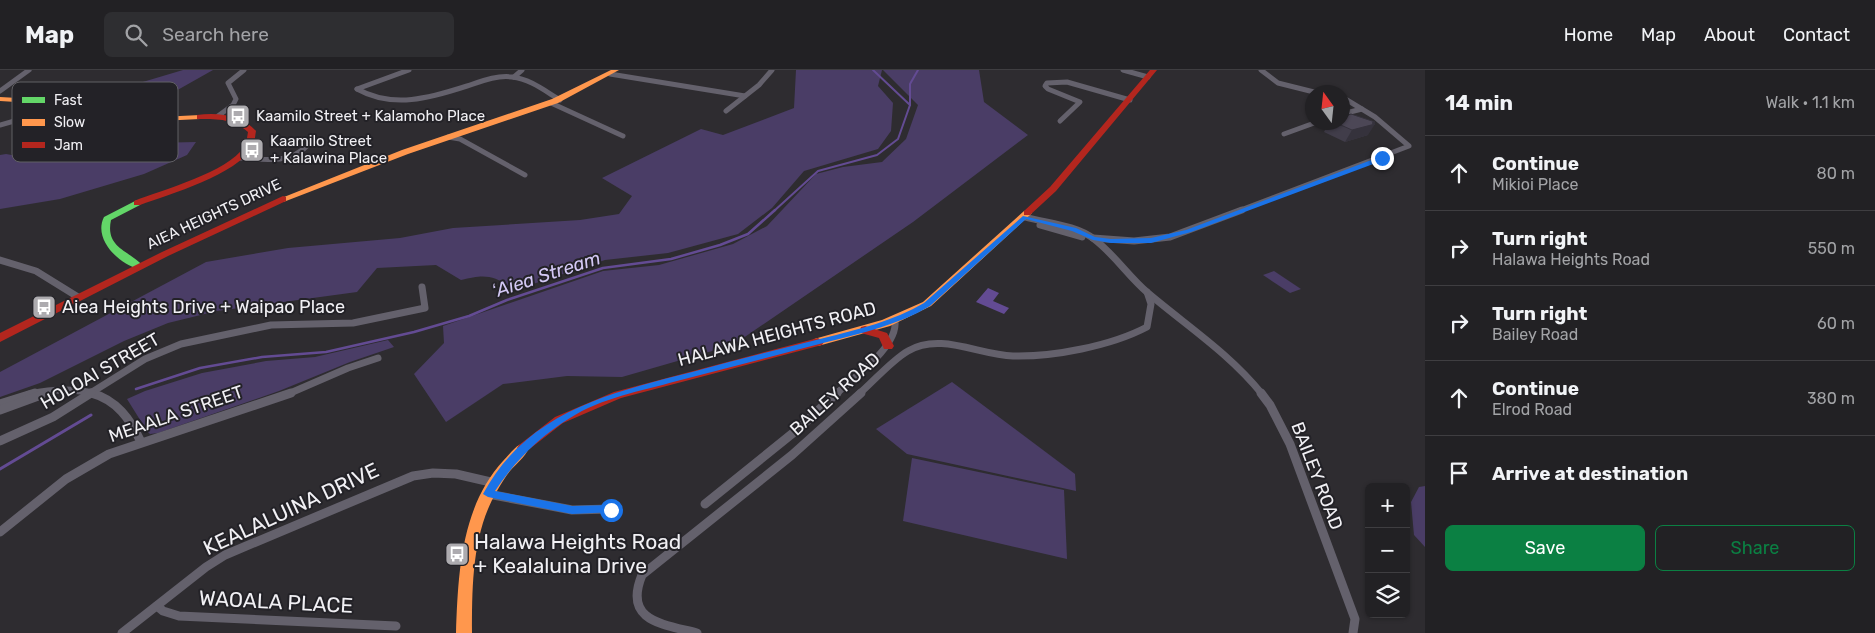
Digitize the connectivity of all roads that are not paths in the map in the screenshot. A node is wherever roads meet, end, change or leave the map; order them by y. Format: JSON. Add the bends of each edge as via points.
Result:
{"nodes":[{"id":1,"x":29,"y":70,"type":"edge"},
{"id":2,"x":244,"y":70,"type":"edge"},
{"id":3,"x":409,"y":70,"type":"edge"},
{"id":4,"x":522,"y":70,"type":"edge"},
{"id":5,"x":772,"y":70,"type":"edge"},
{"id":6,"x":1123,"y":70,"type":"edge"},
{"id":7,"x":1261,"y":70,"type":"edge"},
{"id":8,"x":613,"y":72,"type":"edge"},
{"id":9,"x":1151,"y":73,"type":"edge"},
{"id":10,"x":514,"y":77,"type":"junction"},
{"id":11,"x":13,"y":82,"type":"edge"},
{"id":12,"x":12,"y":83,"type":"edge"},
{"id":13,"x":1305,"y":90,"type":"edge"},
{"id":14,"x":0,"y":92,"type":"edge"},
{"id":15,"x":745,"y":96,"type":"junction"},
{"id":16,"x":1130,"y":100,"type":"junction"},
{"id":17,"x":556,"y":102,"type":"junction"},
{"id":18,"x":1350,"y":102,"type":"edge"},
{"id":19,"x":1362,"y":109,"type":"junction"},
{"id":20,"x":726,"y":111,"type":"dead end"},
{"id":21,"x":1350,"y":112,"type":"edge"},
{"id":22,"x":218,"y":116,"type":"junction"},
{"id":23,"x":178,"y":118,"type":"edge"},
{"id":24,"x":12,"y":121,"type":"edge"},
{"id":25,"x":1060,"y":121,"type":"dead end"},
{"id":26,"x":0,"y":125,"type":"edge"},
{"id":27,"x":1305,"y":126,"type":"edge"},
{"id":28,"x":1284,"y":134,"type":"dead end"},
{"id":29,"x":623,"y":136,"type":"dead end"},
{"id":30,"x":448,"y":137,"type":"junction"},
{"id":31,"x":309,"y":144,"type":"dead end"},
{"id":32,"x":240,"y":158,"type":"junction"},
{"id":33,"x":525,"y":175,"type":"dead end"},
{"id":34,"x":1025,"y":217,"type":"junction"},
{"id":35,"x":1093,"y":238,"type":"junction"},
{"id":36,"x":0,"y":260,"type":"edge"},
{"id":37,"x":138,"y":266,"type":"junction"},
{"id":38,"x":422,"y":287,"type":"dead end"},
{"id":39,"x":1147,"y":292,"type":"junction"},
{"id":40,"x":78,"y":297,"type":"junction"},
{"id":41,"x":896,"y":321,"type":"junction"},
{"id":42,"x":864,"y":330,"type":"junction"},
{"id":43,"x":0,"y":338,"type":"edge"},
{"id":44,"x":888,"y":346,"type":"junction"},
{"id":45,"x":378,"y":358,"type":"dead end"},
{"id":46,"x":54,"y":391,"type":"junction"},
{"id":47,"x":93,"y":392,"type":"junction"},
{"id":48,"x":0,"y":404,"type":"edge"},
{"id":49,"x":0,"y":410,"type":"edge"},
{"id":50,"x":0,"y":441,"type":"edge"},
{"id":51,"x":141,"y":442,"type":"junction"},
{"id":52,"x":495,"y":484,"type":"junction"},
{"id":53,"x":488,"y":494,"type":"junction"},
{"id":54,"x":705,"y":504,"type":"dead end"},
{"id":55,"x":611,"y":510,"type":"dead end"},
{"id":56,"x":0,"y":532,"type":"edge"},
{"id":57,"x":157,"y":606,"type":"junction"},
{"id":58,"x":396,"y":626,"type":"dead end"},
{"id":59,"x":122,"y":633,"type":"edge"},
{"id":60,"x":464,"y":633,"type":"edge"},
{"id":61,"x":697,"y":633,"type":"edge"},
{"id":62,"x":1353,"y":633,"type":"edge"}],
"edges":[{"from":1,"to":11,"type":"street"},
{"from":2,"to":22,"type":"street","via":[[228,83],[236,99],[233,105]]},
{"from":3,"to":10,"type":"street","via":[[358,89],[374,98],[407,100],[440,95],[493,78]]},
{"from":4,"to":10,"type":"street"},
{"from":5,"to":15,"type":"street"},
{"from":6,"to":9,"type":"street"},
{"from":7,"to":13,"type":"street","via":[[1270,78]]},
{"from":8,"to":15,"type":"street"},
{"from":8,"to":17,"type":"street","name":"AIEA HEIGHTS DRIVE"},
{"from":9,"to":16,"type":"street","name":"HALAWA HEIGHTS ROAD"},
{"from":10,"to":17,"type":"street"},
{"from":12,"to":14,"type":"street"},
{"from":15,"to":20,"type":"street"},
{"from":16,"to":25,"type":"street","via":[[1059,81],[1047,83],[1048,89],[1080,102]]},
{"from":16,"to":34,"type":"street","name":"HALAWA HEIGHTS ROAD","via":[[1053,190]]},
{"from":17,"to":29,"type":"street"},
{"from":17,"to":30,"type":"street","name":"AIEA HEIGHTS DRIVE"},
{"from":18,"to":19,"type":"street"},
{"from":19,"to":21,"type":"street"},
{"from":19,"to":35,"type":"street","via":[[1410,146],[1170,237],[1134,241]]},
{"from":22,"to":23,"type":"street"},
{"from":22,"to":32,"type":"street","via":[[240,121],[252,131],[251,145]]},
{"from":24,"to":26,"type":"street"},
{"from":27,"to":28,"type":"street"},
{"from":30,"to":33,"type":"street","via":[[460,139]]},
{"from":30,"to":37,"type":"street","name":"AIEA HEIGHTS DRIVE","via":[[273,202]]},
{"from":31,"to":32,"type":"street","via":[[303,151],[285,158]]},
{"from":32,"to":37,"type":"street","via":[[211,174],[127,206],[107,219],[103,230],[111,246]]},
{"from":34,"to":35,"type":"street","via":[[1040,225]]},
{"from":34,"to":41,"type":"street","name":"HALAWA HEIGHTS ROAD","via":[[927,304]]},
{"from":35,"to":39,"type":"street","name":"BAILEY ROAD"},
{"from":36,"to":40,"type":"street","via":[[36,271]]},
{"from":37,"to":40,"type":"street","name":"AIEA HEIGHTS DRIVE"},
{"from":38,"to":47,"type":"street","name":"HOLOAI STREET","via":[[425,308],[353,323],[270,325],[181,344],[145,359]]},
{"from":39,"to":61,"type":"street","name":"BAILEY ROAD","via":[[1151,304],[1147,327],[1128,337],[1034,356],[1005,355],[934,343],[906,350],[792,455],[642,575],[636,589],[641,613]]},
{"from":39,"to":62,"type":"street","name":"BAILEY ROAD","via":[[1231,360],[1270,405],[1290,444],[1355,619]]},
{"from":40,"to":43,"type":"street","name":"AIEA HEIGHTS DRIVE"},
{"from":41,"to":42,"type":"street","name":"HALAWA HEIGHTS ROAD"},
{"from":41,"to":44,"type":"street","via":[[896,330]]},
{"from":42,"to":44,"type":"street","via":[[883,336]]},
{"from":42,"to":52,"type":"street","name":"HALAWA HEIGHTS ROAD","via":[[633,390],[588,405],[536,436],[506,466]]},
{"from":44,"to":54,"type":"street","via":[[798,430]]},
{"from":45,"to":51,"type":"street","name":"MEAALA STREET","via":[[286,395]]},
{"from":46,"to":47,"type":"street"},
{"from":46,"to":48,"type":"street","via":[[32,393]]},
{"from":46,"to":49,"type":"street"},
{"from":47,"to":50,"type":"street","name":"HOLOAI STREET","via":[[52,417]]},
{"from":47,"to":51,"type":"street","via":[[122,409],[133,421]]},
{"from":51,"to":56,"type":"street","name":"MEAALA STREET","via":[[90,462]]},
{"from":52,"to":53,"type":"street","name":"HALAWA HEIGHTS ROAD"},
{"from":52,"to":57,"type":"street","name":"KEALALUINA DRIVE","via":[[440,473],[395,482],[225,555]]},
{"from":53,"to":55,"type":"street","via":[[572,510]]},
{"from":53,"to":60,"type":"street","name":"HALAWA HEIGHTS ROAD","via":[[469,548]]},
{"from":57,"to":58,"type":"street","name":"WAOALA PLACE","via":[[179,616]]},
{"from":57,"to":59,"type":"street","name":"KEALALUINA DRIVE"}]}
